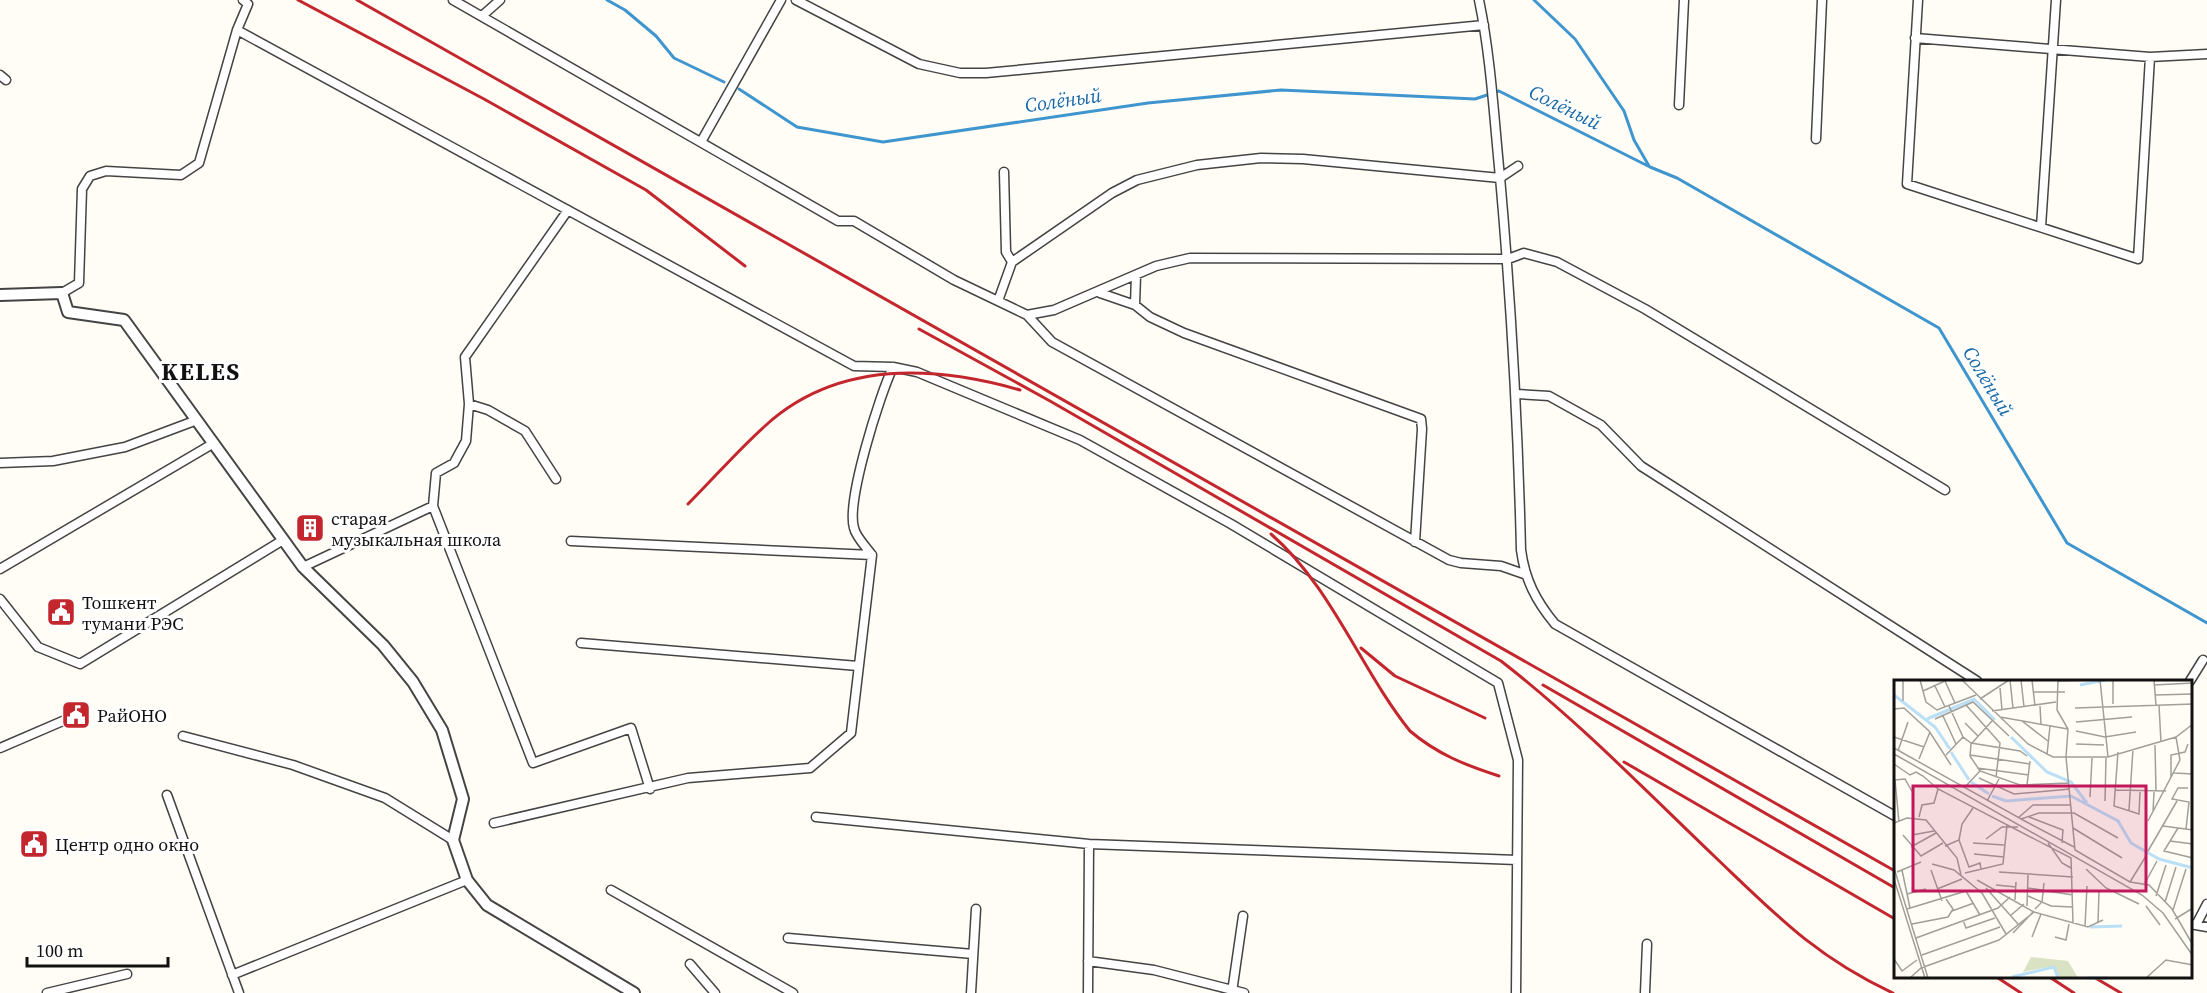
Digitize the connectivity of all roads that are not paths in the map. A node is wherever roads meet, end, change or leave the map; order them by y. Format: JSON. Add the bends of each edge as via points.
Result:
{"nodes":[{"id":1,"x":243,"y":0,"type":"edge"},
{"id":2,"x":453,"y":0,"type":"edge"},
{"id":3,"x":500,"y":0,"type":"edge"},
{"id":4,"x":781,"y":0,"type":"edge"},
{"id":5,"x":796,"y":0,"type":"edge"},
{"id":6,"x":1479,"y":0,"type":"edge"},
{"id":7,"x":1684,"y":0,"type":"edge"},
{"id":8,"x":1822,"y":0,"type":"edge"},
{"id":9,"x":1918,"y":0,"type":"edge"},
{"id":10,"x":2056,"y":0,"type":"edge"},
{"id":11,"x":482,"y":16,"type":"junction"},
{"id":12,"x":1485,"y":25,"type":"junction"},
{"id":13,"x":237,"y":30,"type":"junction"},
{"id":14,"x":1915,"y":38,"type":"junction"},
{"id":15,"x":2053,"y":50,"type":"junction"},
{"id":16,"x":2207,"y":54,"type":"edge"},
{"id":17,"x":2150,"y":57,"type":"junction"},
{"id":18,"x":1679,"y":105,"type":"dead end"},
{"id":19,"x":1816,"y":139,"type":"dead end"},
{"id":20,"x":701,"y":142,"type":"junction"},
{"id":21,"x":1518,"y":166,"type":"dead end"},
{"id":22,"x":1004,"y":171,"type":"dead end"},
{"id":23,"x":1500,"y":178,"type":"junction"},
{"id":24,"x":568,"y":210,"type":"junction"},
{"id":25,"x":2041,"y":227,"type":"junction"},
{"id":26,"x":1508,"y":260,"type":"junction"},
{"id":27,"x":1012,"y":262,"type":"junction"},
{"id":28,"x":1136,"y":275,"type":"junction"},
{"id":29,"x":62,"y":292,"type":"junction"},
{"id":30,"x":1100,"y":293,"type":"junction"},
{"id":31,"x":0,"y":295,"type":"edge"},
{"id":32,"x":998,"y":301,"type":"junction"},
{"id":33,"x":1135,"y":305,"type":"junction"},
{"id":34,"x":1027,"y":315,"type":"junction"},
{"id":35,"x":893,"y":367,"type":"junction"},
{"id":36,"x":1517,"y":394,"type":"junction"},
{"id":37,"x":469,"y":404,"type":"junction"},
{"id":38,"x":197,"y":420,"type":"junction"},
{"id":39,"x":214,"y":443,"type":"junction"},
{"id":40,"x":0,"y":463,"type":"edge"},
{"id":41,"x":556,"y":479,"type":"dead end"},
{"id":42,"x":1945,"y":490,"type":"dead end"},
{"id":43,"x":433,"y":506,"type":"junction"},
{"id":44,"x":283,"y":540,"type":"junction"},
{"id":45,"x":571,"y":541,"type":"dead end"},
{"id":46,"x":1415,"y":542,"type":"junction"},
{"id":47,"x":872,"y":555,"type":"junction"},
{"id":48,"x":303,"y":567,"type":"junction"},
{"id":49,"x":0,"y":569,"type":"edge"},
{"id":50,"x":1524,"y":574,"type":"junction"},
{"id":51,"x":0,"y":599,"type":"edge"},
{"id":52,"x":581,"y":643,"type":"dead end"},
{"id":53,"x":2203,"y":660,"type":"dead end"},
{"id":54,"x":858,"y":666,"type":"junction"},
{"id":55,"x":1975,"y":680,"type":"edge"},
{"id":56,"x":2191,"y":680,"type":"edge"},
{"id":57,"x":72,"y":717,"type":"dead end"},
{"id":58,"x":183,"y":736,"type":"dead end"},
{"id":59,"x":0,"y":748,"type":"edge"},
{"id":60,"x":650,"y":789,"type":"junction"},
{"id":61,"x":167,"y":795,"type":"dead end"},
{"id":62,"x":1894,"y":815,"type":"edge"},
{"id":63,"x":816,"y":817,"type":"dead end"},
{"id":64,"x":494,"y":823,"type":"dead end"},
{"id":65,"x":453,"y":840,"type":"junction"},
{"id":66,"x":1089,"y":844,"type":"junction"},
{"id":67,"x":1517,"y":860,"type":"junction"},
{"id":68,"x":467,"y":880,"type":"junction"},
{"id":69,"x":611,"y":890,"type":"dead end"},
{"id":70,"x":2207,"y":904,"type":"edge"},
{"id":71,"x":976,"y":909,"type":"dead end"},
{"id":72,"x":1243,"y":916,"type":"dead end"},
{"id":73,"x":2193,"y":924,"type":"edge"},
{"id":74,"x":2207,"y":927,"type":"edge"},
{"id":75,"x":788,"y":938,"type":"dead end"},
{"id":76,"x":1647,"y":944,"type":"dead end"},
{"id":77,"x":972,"y":954,"type":"junction"},
{"id":78,"x":1088,"y":961,"type":"junction"},
{"id":79,"x":690,"y":964,"type":"dead end"},
{"id":80,"x":127,"y":974,"type":"dead end"},
{"id":81,"x":232,"y":975,"type":"junction"},
{"id":82,"x":1232,"y":991,"type":"edge"},
{"id":83,"x":47,"y":993,"type":"edge"},
{"id":84,"x":239,"y":993,"type":"edge"},
{"id":85,"x":634,"y":993,"type":"edge"},
{"id":86,"x":715,"y":993,"type":"edge"},
{"id":87,"x":793,"y":993,"type":"edge"},
{"id":88,"x":970,"y":993,"type":"edge"},
{"id":89,"x":1088,"y":993,"type":"edge"},
{"id":90,"x":1244,"y":993,"type":"edge"},
{"id":91,"x":1516,"y":993,"type":"edge"},
{"id":92,"x":1645,"y":993,"type":"edge"}],
"edges":[{"from":1,"to":13,"type":"street","via":[[248,4]]},
{"from":2,"to":11,"type":"street"},
{"from":3,"to":11,"type":"street"},
{"from":4,"to":20,"type":"street"},
{"from":5,"to":12,"type":"street","via":[[920,64],[960,73]]},
{"from":6,"to":12,"type":"street"},
{"from":7,"to":18,"type":"street"},
{"from":8,"to":19,"type":"street"},
{"from":9,"to":14,"type":"street"},
{"from":10,"to":15,"type":"street"},
{"from":11,"to":20,"type":"street"},
{"from":12,"to":23,"type":"street"},
{"from":13,"to":24,"type":"street"},
{"from":13,"to":29,"type":"street","via":[[199,163],[181,176],[106,171],[90,176],[82,189],[79,282]]},
{"from":14,"to":15,"type":"street"},
{"from":14,"to":25,"type":"street","via":[[1907,184]]},
{"from":15,"to":17,"type":"street"},
{"from":15,"to":25,"type":"street"},
{"from":16,"to":17,"type":"street"},
{"from":17,"to":25,"type":"street","via":[[2138,259]]},
{"from":20,"to":32,"type":"street","via":[[838,221],[854,221],[954,280]]},
{"from":21,"to":23,"type":"street"},
{"from":22,"to":27,"type":"street","via":[[1006,252]]},
{"from":23,"to":26,"type":"street"},
{"from":23,"to":27,"type":"street","via":[[1304,159],[1261,158],[1197,165],[1137,180],[1112,193]]},
{"from":24,"to":35,"type":"street","via":[[854,366]]},
{"from":24,"to":37,"type":"street","via":[[465,357]]},
{"from":26,"to":28,"type":"street","via":[[1190,258]]},
{"from":26,"to":36,"type":"street"},
{"from":26,"to":42,"type":"street","via":[[1524,254],[1557,262],[1646,309]]},
{"from":27,"to":32,"type":"street"},
{"from":28,"to":30,"type":"street"},
{"from":28,"to":33,"type":"street"},
{"from":29,"to":31,"type":"street"},
{"from":29,"to":38,"type":"street","via":[[68,312],[124,320]]},
{"from":30,"to":33,"type":"street"},
{"from":30,"to":34,"type":"street","via":[[1054,310]]},
{"from":32,"to":34,"type":"street"},
{"from":33,"to":46,"type":"street","via":[[1184,333],[1421,419]]},
{"from":34,"to":46,"type":"street","via":[[1052,342]]},
{"from":35,"to":47,"type":"street","via":[[866,444],[855,490],[854,528]]},
{"from":35,"to":67,"type":"street","via":[[917,372],[1080,440],[1231,524],[1498,683],[1518,760]]},
{"from":36,"to":50,"type":"street"},
{"from":36,"to":55,"type":"street","via":[[1549,396],[1601,425],[1641,466]]},
{"from":37,"to":41,"type":"street","via":[[525,431]]},
{"from":37,"to":43,"type":"street","via":[[466,441],[454,463],[436,473]]},
{"from":38,"to":39,"type":"street"},
{"from":38,"to":40,"type":"street","via":[[124,447],[53,461]]},
{"from":39,"to":44,"type":"street"},
{"from":39,"to":49,"type":"street"},
{"from":43,"to":48,"type":"street"},
{"from":43,"to":60,"type":"street","via":[[533,763],[631,728]]},
{"from":44,"to":48,"type":"street"},
{"from":44,"to":51,"type":"street","via":[[80,664],[38,647]]},
{"from":45,"to":47,"type":"street"},
{"from":46,"to":50,"type":"street","via":[[1455,562],[1501,566]]},
{"from":47,"to":54,"type":"street"},
{"from":48,"to":65,"type":"street","via":[[384,645],[413,681],[442,730],[463,799]]},
{"from":50,"to":62,"type":"street","via":[[1538,604],[1555,624]]},
{"from":52,"to":54,"type":"street"},
{"from":53,"to":56,"type":"street"},
{"from":54,"to":60,"type":"street","via":[[851,733],[810,768],[688,778]]},
{"from":57,"to":59,"type":"street"},
{"from":58,"to":65,"type":"street","via":[[293,765],[385,798]]},
{"from":60,"to":64,"type":"street"},
{"from":61,"to":81,"type":"street"},
{"from":63,"to":66,"type":"street"},
{"from":65,"to":68,"type":"street"},
{"from":66,"to":67,"type":"street"},
{"from":66,"to":78,"type":"street"},
{"from":67,"to":91,"type":"street"},
{"from":68,"to":81,"type":"street"},
{"from":68,"to":85,"type":"street","via":[[487,905]]},
{"from":69,"to":87,"type":"street"},
{"from":70,"to":73,"type":"street"},
{"from":71,"to":77,"type":"street"},
{"from":72,"to":82,"type":"street"},
{"from":73,"to":74,"type":"street"},
{"from":75,"to":77,"type":"street"},
{"from":76,"to":92,"type":"street"},
{"from":77,"to":88,"type":"street"},
{"from":78,"to":82,"type":"street","via":[[1154,970]]},
{"from":78,"to":89,"type":"street"},
{"from":79,"to":86,"type":"street"},
{"from":80,"to":83,"type":"street"},
{"from":81,"to":84,"type":"street"},
{"from":82,"to":90,"type":"street"}]}
